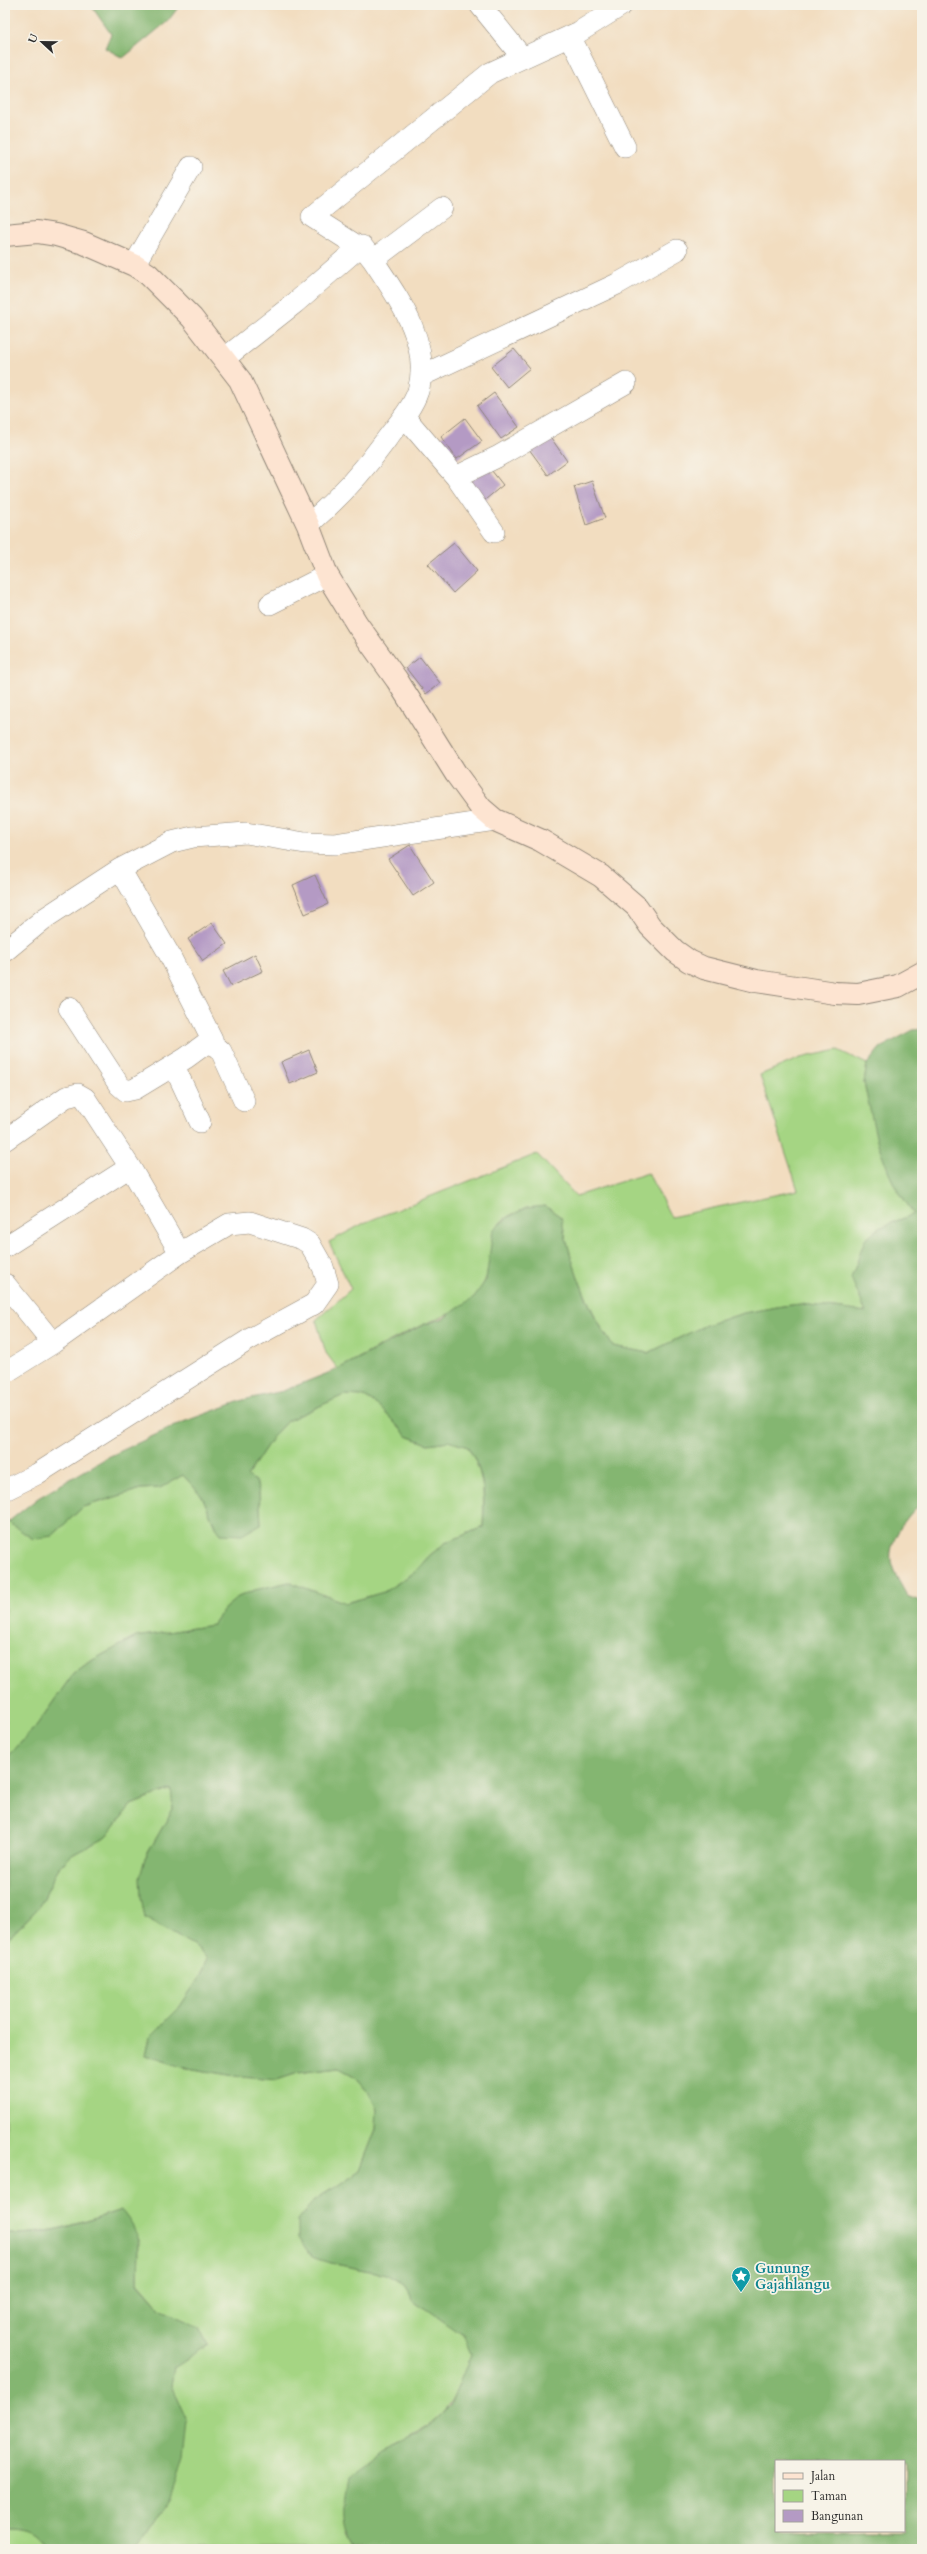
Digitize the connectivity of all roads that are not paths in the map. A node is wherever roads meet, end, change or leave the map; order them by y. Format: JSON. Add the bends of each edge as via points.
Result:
{"nodes":[{"id":1,"x":480,"y":5,"type":"edge"},
{"id":2,"x":622,"y":5,"type":"edge"},
{"id":3,"x":570,"y":36,"type":"junction"},
{"id":4,"x":522,"y":57,"type":"junction"},
{"id":5,"x":625,"y":147,"type":"dead end"},
{"id":6,"x":191,"y":167,"type":"dead end"},
{"id":7,"x":442,"y":208,"type":"dead end"},
{"id":8,"x":5,"y":235,"type":"edge"},
{"id":9,"x":677,"y":250,"type":"dead end"},
{"id":10,"x":358,"y":254,"type":"junction"},
{"id":11,"x":134,"y":265,"type":"junction"},
{"id":12,"x":224,"y":358,"type":"junction"},
{"id":13,"x":421,"y":376,"type":"junction"},
{"id":14,"x":626,"y":383,"type":"dead end"},
{"id":15,"x":404,"y":416,"type":"junction"},
{"id":16,"x":456,"y":477,"type":"junction"},
{"id":17,"x":308,"y":525,"type":"junction"},
{"id":18,"x":494,"y":532,"type":"dead end"},
{"id":19,"x":327,"y":575,"type":"junction"},
{"id":20,"x":270,"y":604,"type":"dead end"},
{"id":21,"x":495,"y":820,"type":"junction"},
{"id":22,"x":120,"y":869,"type":"junction"},
{"id":23,"x":5,"y":951,"type":"edge"},
{"id":24,"x":920,"y":977,"type":"edge"},
{"id":25,"x":69,"y":1008,"type":"dead end"},
{"id":26,"x":211,"y":1042,"type":"junction"},
{"id":27,"x":174,"y":1066,"type":"junction"},
{"id":28,"x":244,"y":1100,"type":"dead end"},
{"id":29,"x":200,"y":1122,"type":"dead end"},
{"id":30,"x":5,"y":1140,"type":"edge"},
{"id":31,"x":130,"y":1167,"type":"junction"},
{"id":32,"x":5,"y":1247,"type":"edge"},
{"id":33,"x":180,"y":1253,"type":"junction"},
{"id":34,"x":5,"y":1284,"type":"edge"},
{"id":35,"x":53,"y":1343,"type":"junction"},
{"id":36,"x":5,"y":1373,"type":"edge"},
{"id":37,"x":5,"y":1490,"type":"edge"}],
"edges":[{"from":1,"to":4,"type":"street"},
{"from":2,"to":3,"type":"street"},
{"from":3,"to":4,"type":"street"},
{"from":3,"to":5,"type":"street"},
{"from":4,"to":10,"type":"street","via":[[473,85],[432,122],[312,217]]},
{"from":6,"to":11,"type":"street"},
{"from":7,"to":10,"type":"street"},
{"from":8,"to":11,"type":"street","via":[[37,232],[56,235],[84,243]]},
{"from":9,"to":13,"type":"street","via":[[617,284]]},
{"from":10,"to":12,"type":"street"},
{"from":10,"to":13,"type":"street","via":[[413,325],[420,356]]},
{"from":11,"to":12,"type":"street","via":[[148,274],[184,309]]},
{"from":12,"to":17,"type":"street","via":[[240,380]]},
{"from":13,"to":15,"type":"street","via":[[417,392]]},
{"from":14,"to":16,"type":"street","via":[[497,457]]},
{"from":15,"to":16,"type":"street"},
{"from":15,"to":17,"type":"street","via":[[360,476]]},
{"from":16,"to":18,"type":"street"},
{"from":17,"to":19,"type":"street"},
{"from":19,"to":20,"type":"street"},
{"from":19,"to":21,"type":"street","via":[[456,774],[481,808]]},
{"from":21,"to":22,"type":"street","via":[[335,844],[305,843],[246,833],[193,837],[172,842]]},
{"from":21,"to":24,"type":"street","via":[[540,840],[601,876],[637,907],[650,926],[675,951],[704,968],[771,983],[858,994],[898,986]]},
{"from":22,"to":23,"type":"street","via":[[45,918]]},
{"from":22,"to":26,"type":"street","via":[[211,1033]]},
{"from":25,"to":27,"type":"street","via":[[124,1090],[130,1091]]},
{"from":26,"to":27,"type":"street"},
{"from":26,"to":28,"type":"street","via":[[221,1051]]},
{"from":27,"to":29,"type":"street"},
{"from":30,"to":31,"type":"street","via":[[66,1097],[78,1094],[85,1098]]},
{"from":31,"to":32,"type":"street"},
{"from":31,"to":33,"type":"street"},
{"from":33,"to":35,"type":"street"},
{"from":33,"to":37,"type":"street","via":[[229,1224],[250,1222],[310,1244],[323,1267],[328,1284],[314,1304],[296,1316],[250,1339],[37,1474]]},
{"from":34,"to":35,"type":"street"},
{"from":35,"to":36,"type":"street"}]}
